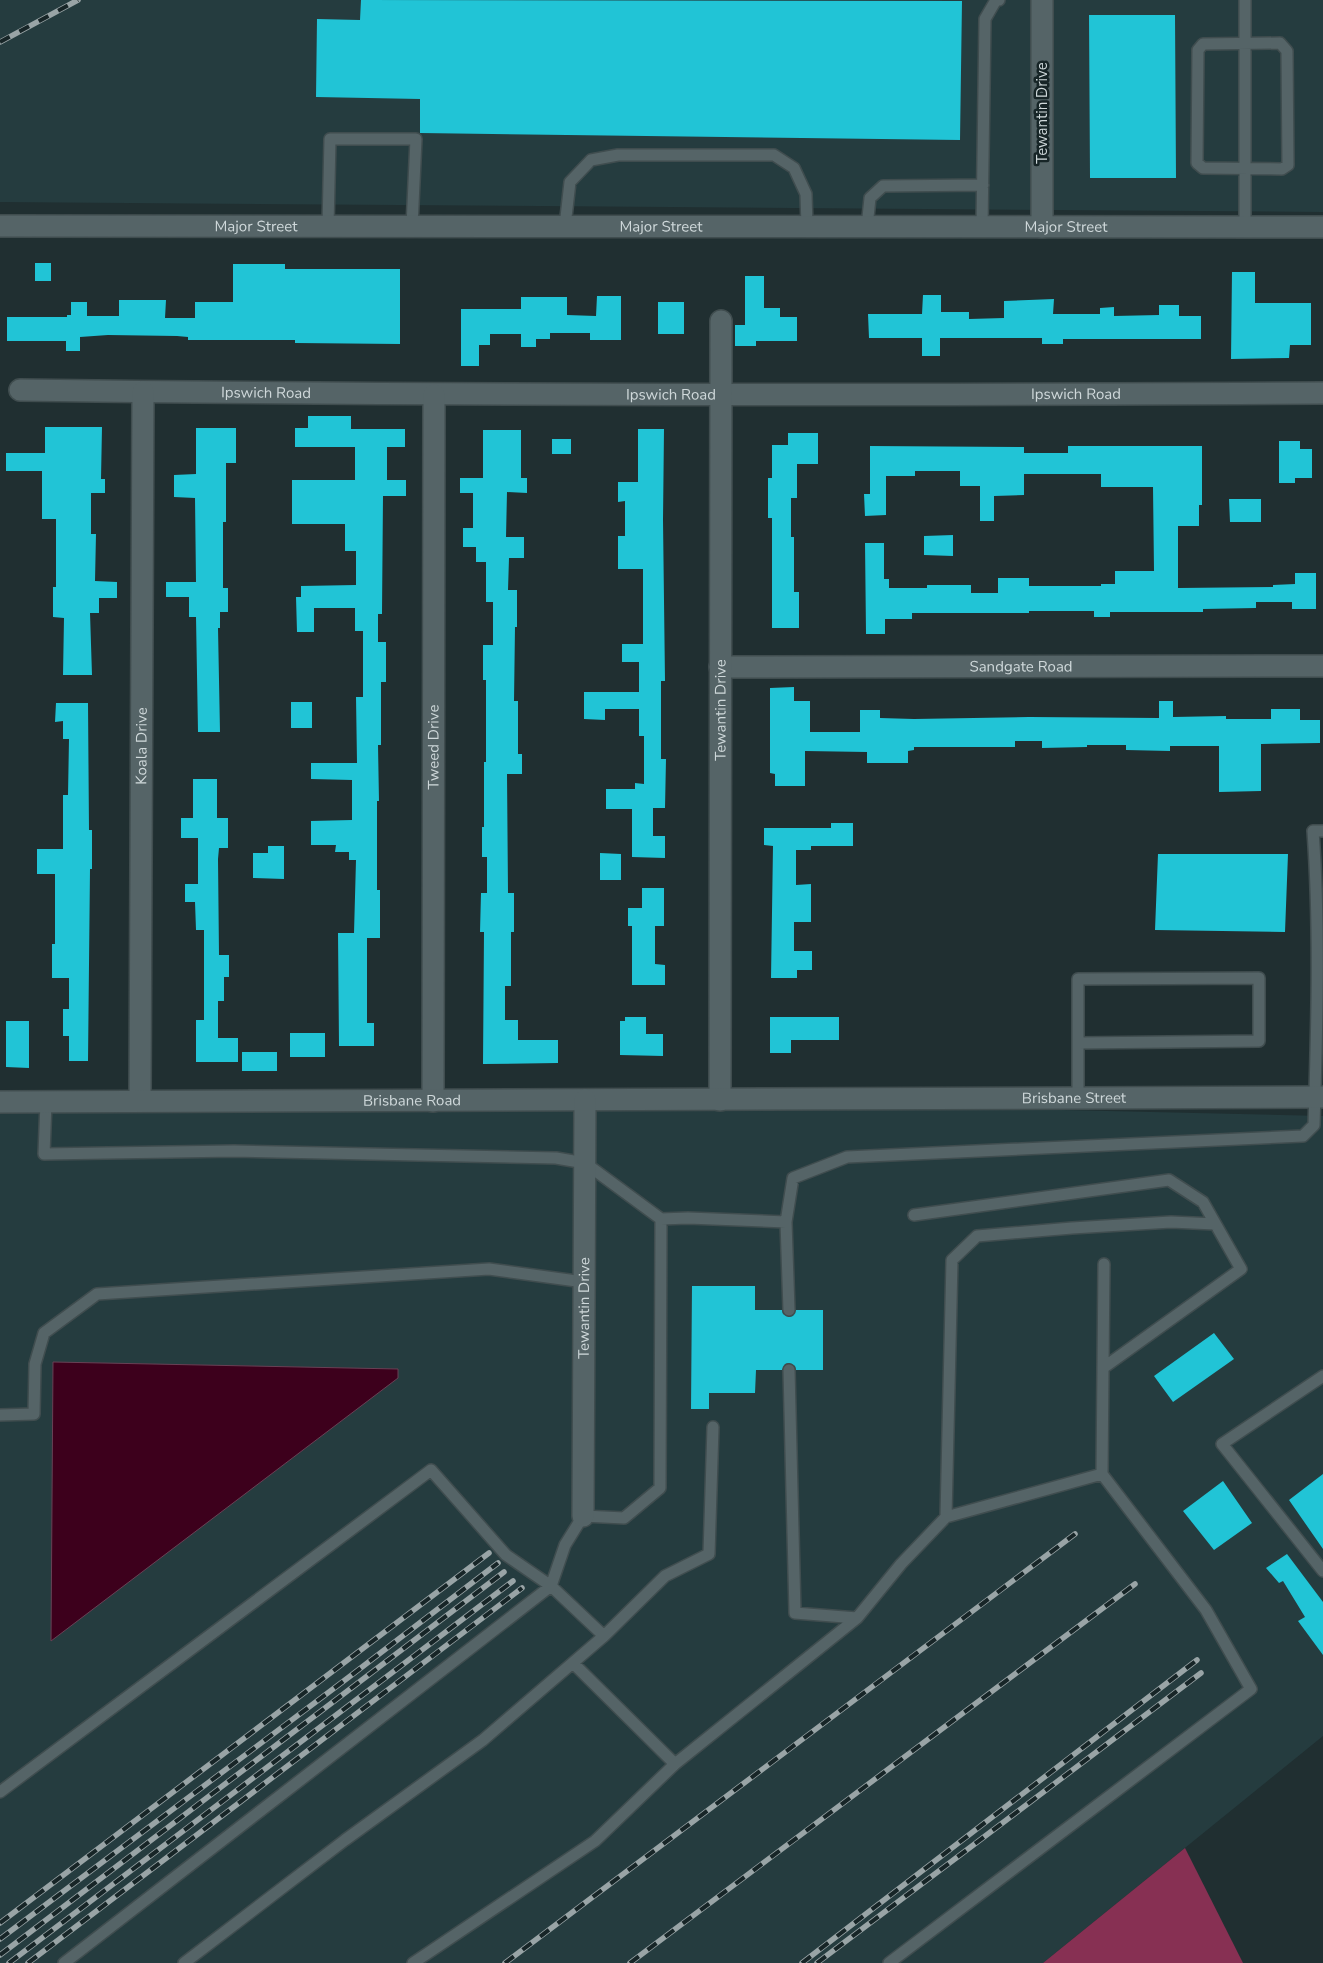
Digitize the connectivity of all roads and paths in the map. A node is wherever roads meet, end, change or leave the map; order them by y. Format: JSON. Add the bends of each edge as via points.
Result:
{"nodes":[{"id":1,"x":999,"y":0,"type":"edge"},
{"id":2,"x":1042,"y":0,"type":"edge"},
{"id":3,"x":1244,"y":0,"type":"edge"},
{"id":4,"x":1244,"y":43,"type":"junction"},
{"id":5,"x":1245,"y":169,"type":"junction"},
{"id":6,"x":983,"y":185,"type":"junction"},
{"id":7,"x":0,"y":226,"type":"edge"},
{"id":8,"x":328,"y":226,"type":"junction"},
{"id":9,"x":412,"y":226,"type":"junction"},
{"id":10,"x":565,"y":226,"type":"junction"},
{"id":11,"x":807,"y":226,"type":"junction"},
{"id":12,"x":866,"y":226,"type":"junction"},
{"id":13,"x":1245,"y":226,"type":"junction"},
{"id":14,"x":982,"y":227,"type":"junction"},
{"id":15,"x":1042,"y":227,"type":"junction"},
{"id":16,"x":1323,"y":227,"type":"edge"},
{"id":17,"x":721,"y":321,"type":"dead end"},
{"id":18,"x":20,"y":390,"type":"dead end"},
{"id":19,"x":143,"y":392,"type":"junction"},
{"id":20,"x":1323,"y":394,"type":"edge"},
{"id":21,"x":434,"y":395,"type":"junction"},
{"id":22,"x":721,"y":396,"type":"junction"},
{"id":23,"x":1323,"y":666,"type":"edge"},
{"id":24,"x":720,"y":667,"type":"junction"},
{"id":25,"x":1323,"y":831,"type":"edge"},
{"id":26,"x":1320,"y":881,"type":"edge"},
{"id":27,"x":1078,"y":1043,"type":"junction"},
{"id":28,"x":1319,"y":1097,"type":"edge"},
{"id":29,"x":1078,"y":1098,"type":"junction"},
{"id":30,"x":585,"y":1100,"type":"junction"},
{"id":31,"x":720,"y":1100,"type":"junction"},
{"id":32,"x":824,"y":1100,"type":"joint"},
{"id":33,"x":140,"y":1101,"type":"junction"},
{"id":34,"x":433,"y":1101,"type":"junction"},
{"id":35,"x":0,"y":1102,"type":"edge"},
{"id":36,"x":46,"y":1102,"type":"junction"},
{"id":37,"x":584,"y":1163,"type":"junction"},
{"id":38,"x":914,"y":1215,"type":"dead end"},
{"id":39,"x":661,"y":1219,"type":"junction"},
{"id":40,"x":786,"y":1222,"type":"junction"},
{"id":41,"x":1215,"y":1224,"type":"junction"},
{"id":42,"x":1104,"y":1264,"type":"dead end"},
{"id":43,"x":584,"y":1282,"type":"junction"},
{"id":44,"x":789,"y":1310,"type":"dead end"},
{"id":45,"x":1102,"y":1368,"type":"junction"},
{"id":46,"x":789,"y":1370,"type":"dead end"},
{"id":47,"x":1323,"y":1376,"type":"edge"},
{"id":48,"x":0,"y":1415,"type":"edge"},
{"id":49,"x":713,"y":1428,"type":"dead end"},
{"id":50,"x":1102,"y":1474,"type":"junction"},
{"id":51,"x":583,"y":1516,"type":"junction"},
{"id":52,"x":946,"y":1517,"type":"junction"},
{"id":53,"x":1323,"y":1571,"type":"edge"},
{"id":54,"x":551,"y":1586,"type":"junction"},
{"id":55,"x":857,"y":1618,"type":"junction"},
{"id":56,"x":604,"y":1636,"type":"junction"},
{"id":57,"x":573,"y":1663,"type":"junction"},
{"id":58,"x":675,"y":1764,"type":"junction"},
{"id":59,"x":0,"y":1792,"type":"edge"},
{"id":60,"x":64,"y":1963,"type":"edge"},
{"id":61,"x":184,"y":1963,"type":"edge"},
{"id":62,"x":413,"y":1963,"type":"edge"},
{"id":63,"x":890,"y":1963,"type":"edge"}],
"edges":[{"from":1,"to":6,"type":"lane","via":[[985,20]]},
{"from":2,"to":15,"type":"street","name":"Tewantin Drive"},
{"from":3,"to":4,"type":"lane"},
{"from":4,"to":5,"type":"lane"},
{"from":4,"to":5,"type":"lane","via":[[1280,43],[1287,51],[1288,165],[1282,169]]},
{"from":4,"to":5,"type":"lane","via":[[1203,44],[1198,50],[1197,163],[1203,168]]},
{"from":5,"to":13,"type":"lane"},
{"from":6,"to":12,"type":"lane","via":[[883,186],[870,198]]},
{"from":6,"to":14,"type":"lane"},
{"from":7,"to":8,"type":"street","name":"Major Street"},
{"from":8,"to":9,"type":"street","name":"Major Street"},
{"from":8,"to":9,"type":"lane","via":[[330,139],[416,139]]},
{"from":9,"to":10,"type":"street","name":"Major Street"},
{"from":10,"to":11,"type":"street","name":"Major Street"},
{"from":10,"to":11,"type":"lane","via":[[570,182],[591,160],[618,155],[774,155],[794,168],[806,194]]},
{"from":11,"to":12,"type":"street","name":"Major Street"},
{"from":12,"to":14,"type":"street","name":"Major Street"},
{"from":13,"to":15,"type":"street","name":"Major Street"},
{"from":13,"to":16,"type":"street","name":"Major Street"},
{"from":14,"to":15,"type":"street","name":"Major Street"},
{"from":17,"to":22,"type":"street","name":"Tewantin Drive"},
{"from":18,"to":19,"type":"street","name":"Ipswich Road"},
{"from":19,"to":21,"type":"street","name":"Ipswich Road"},
{"from":19,"to":33,"type":"street","name":"Koala Drive"},
{"from":20,"to":22,"type":"street","name":"Ipswich Road"},
{"from":21,"to":22,"type":"street","name":"Ipswich Road"},
{"from":21,"to":34,"type":"street","name":"Tweed Drive"},
{"from":22,"to":24,"type":"street","name":"Tewantin Drive"},
{"from":23,"to":24,"type":"street","name":"Sandgate Road"},
{"from":24,"to":31,"type":"street","name":"Tewantin Drive"},
{"from":25,"to":26,"type":"lane","via":[[1313,831]]},
{"from":26,"to":28,"type":"lane"},
{"from":27,"to":27,"type":"lane","via":[[1078,979],[1259,978],[1259,1041]]},
{"from":27,"to":29,"type":"lane"},
{"from":28,"to":29,"type":"street","name":"Brisbane Street"},
{"from":28,"to":40,"type":"lane","via":[[1314,1126],[1303,1136],[847,1157],[793,1178]]},
{"from":29,"to":32,"type":"street","name":"Brisbane Street"},
{"from":30,"to":31,"type":"street","name":"Brisbane Road"},
{"from":30,"to":34,"type":"street","name":"Brisbane Road"},
{"from":30,"to":37,"type":"street","name":"Tewantin Drive"},
{"from":31,"to":32,"type":"street","name":"Brisbane Road"},
{"from":33,"to":34,"type":"street","name":"Brisbane Road"},
{"from":33,"to":36,"type":"street","name":"Brisbane Road"},
{"from":35,"to":36,"type":"street","name":"Brisbane Road"},
{"from":36,"to":37,"type":"lane","via":[[44,1154],[234,1151],[556,1158]]},
{"from":37,"to":39,"type":"lane"},
{"from":37,"to":43,"type":"street","name":"Tewantin Drive"},
{"from":38,"to":41,"type":"lane","via":[[1169,1180],[1203,1202]]},
{"from":39,"to":40,"type":"lane"},
{"from":39,"to":51,"type":"lane","via":[[660,1488],[624,1518]]},
{"from":40,"to":44,"type":"lane"},
{"from":41,"to":45,"type":"lane","via":[[1241,1269]]},
{"from":41,"to":52,"type":"lane","via":[[1171,1222],[977,1236],[952,1260]]},
{"from":42,"to":45,"type":"lane"},
{"from":43,"to":48,"type":"lane","via":[[489,1269],[97,1294],[44,1333],[35,1364],[34,1414]]},
{"from":43,"to":51,"type":"street","name":"Tewantin Drive"},
{"from":45,"to":50,"type":"lane"},
{"from":46,"to":55,"type":"lane","via":[[795,1613]]},
{"from":47,"to":53,"type":"lane","via":[[1222,1444]]},
{"from":49,"to":56,"type":"lane","via":[[709,1554],[665,1576]]},
{"from":50,"to":52,"type":"lane"},
{"from":50,"to":63,"type":"lane","via":[[1206,1610],[1252,1689]]},
{"from":51,"to":54,"type":"lane","via":[[564,1545]]},
{"from":52,"to":55,"type":"lane"},
{"from":54,"to":56,"type":"lane"},
{"from":54,"to":59,"type":"lane","via":[[506,1555],[431,1470]]},
{"from":54,"to":60,"type":"lane"},
{"from":55,"to":58,"type":"lane"},
{"from":56,"to":57,"type":"lane"},
{"from":57,"to":58,"type":"lane"},
{"from":57,"to":61,"type":"lane","via":[[483,1740]]},
{"from":58,"to":62,"type":"lane","via":[[595,1841]]}]}
